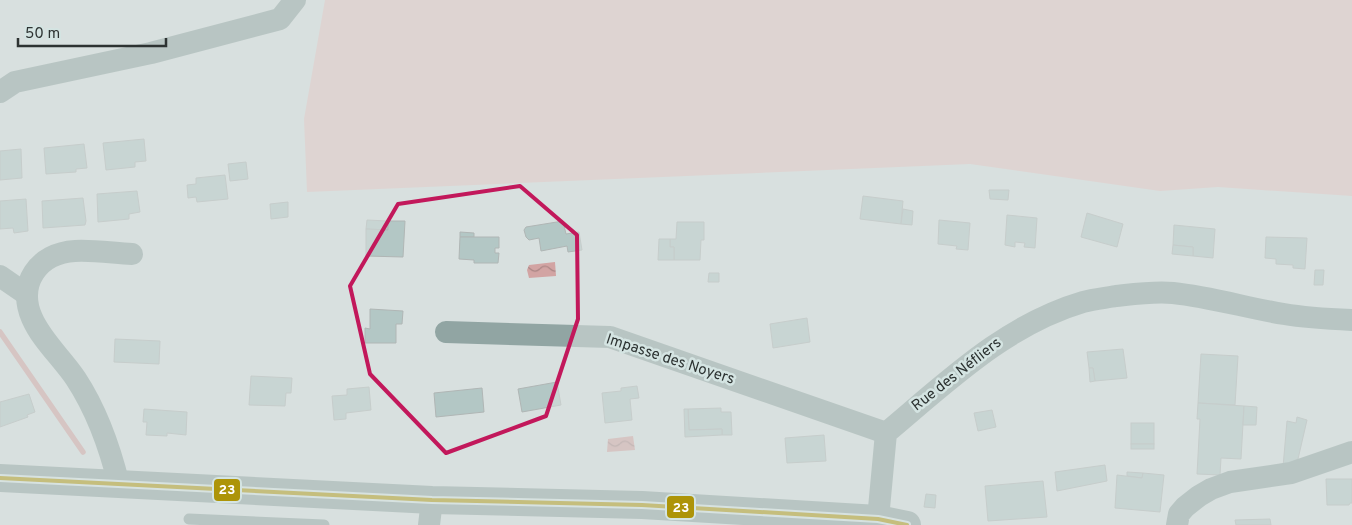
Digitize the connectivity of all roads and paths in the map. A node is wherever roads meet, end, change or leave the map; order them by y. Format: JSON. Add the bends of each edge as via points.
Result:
{"nodes":[{"id":1,"x":295,"y":0,"type":"edge"},
{"id":2,"x":0,"y":92,"type":"edge"},
{"id":3,"x":132,"y":254,"type":"dead end"},
{"id":4,"x":0,"y":276,"type":"edge"},
{"id":5,"x":26,"y":294,"type":"junction"},
{"id":6,"x":1352,"y":320,"type":"edge"},
{"id":7,"x":446,"y":332,"type":"dead end"},
{"id":8,"x":886,"y":433,"type":"junction"},
{"id":9,"x":1352,"y":452,"type":"edge"},
{"id":10,"x":0,"y":478,"type":"edge"},
{"id":11,"x":119,"y":484,"type":"junction"},
{"id":12,"x":431,"y":513,"type":"edge"},
{"id":13,"x":189,"y":519,"type":"dead end"},
{"id":14,"x":768,"y":519,"type":"edge"},
{"id":15,"x":878,"y":519,"type":"junction"},
{"id":16,"x":256,"y":524,"type":"edge"},
{"id":17,"x":324,"y":525,"type":"edge"},
{"id":18,"x":907,"y":525,"type":"edge"},
{"id":19,"x":1177,"y":525,"type":"edge"}],
"edges":[{"from":1,"to":2,"type":"street","via":[[280,20],[151,53],[15,82]]},
{"from":3,"to":5,"type":"street","via":[[74,251],[58,255],[36,268]]},
{"from":4,"to":5,"type":"street"},
{"from":5,"to":11,"type":"street","via":[[32,319],[90,403],[106,440]]},
{"from":6,"to":8,"type":"street","name":"Rue des Néfliers","via":[[1283,314],[1212,298],[1170,293],[1084,301],[1011,333],[978,356]]},
{"from":7,"to":8,"type":"street","name":"Impasse des Noyers","via":[[610,337]]},
{"from":8,"to":15,"type":"street"},
{"from":9,"to":19,"type":"street","via":[[1291,473],[1230,482],[1211,489],[1185,507],[1179,514]]},
{"from":10,"to":11,"type":"street"},
{"from":11,"to":12,"type":"street"},
{"from":12,"to":14,"type":"street","via":[[642,505]]},
{"from":13,"to":16,"type":"lane"},
{"from":14,"to":15,"type":"street"},
{"from":15,"to":18,"type":"street"},
{"from":16,"to":17,"type":"lane"}]}
